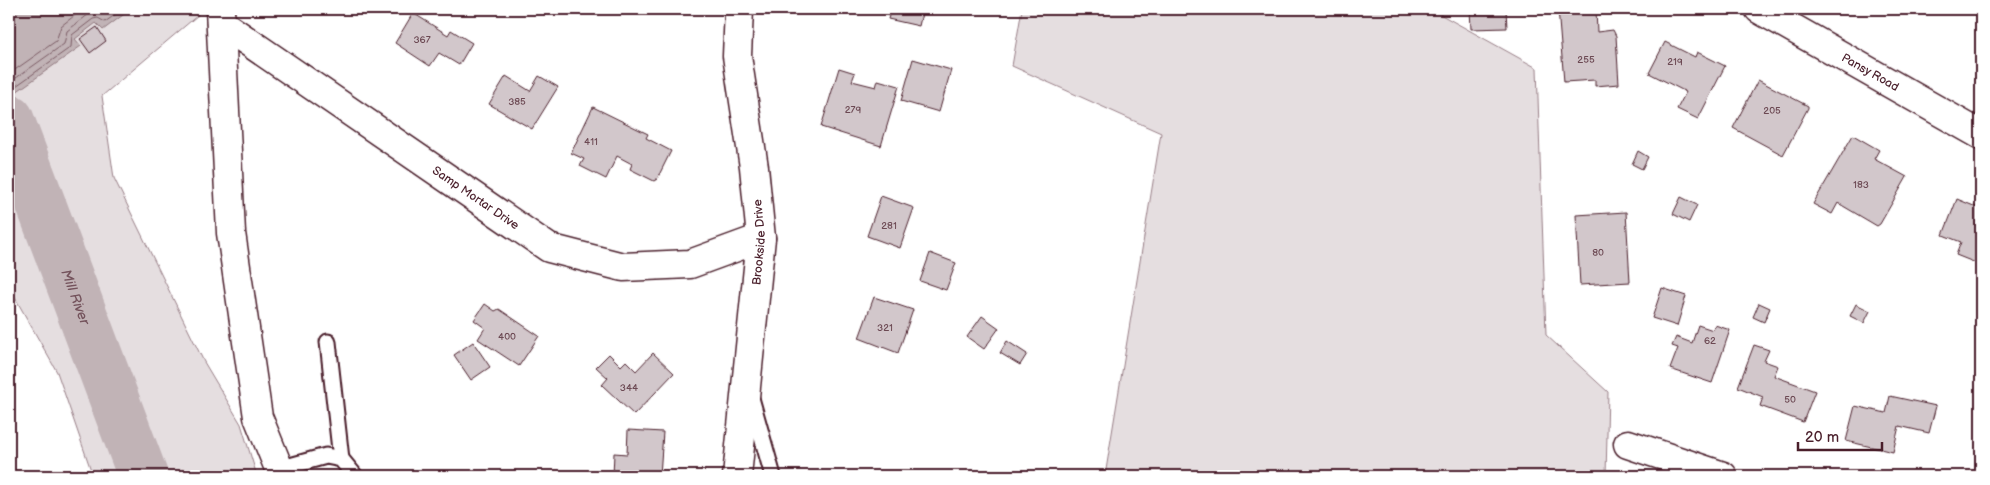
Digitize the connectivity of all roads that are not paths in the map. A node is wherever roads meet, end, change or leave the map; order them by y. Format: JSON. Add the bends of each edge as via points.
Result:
{"nodes":[{"id":1,"x":739,"y":9,"type":"edge"},
{"id":2,"x":1759,"y":9,"type":"edge"},
{"id":3,"x":221,"y":16,"type":"edge"},
{"id":4,"x":1981,"y":136,"type":"edge"},
{"id":5,"x":761,"y":238,"type":"junction"},
{"id":6,"x":328,"y":342,"type":"dead end"},
{"id":7,"x":746,"y":383,"type":"junction"},
{"id":8,"x":1628,"y":444,"type":"dead end"},
{"id":9,"x":341,"y":460,"type":"junction"},
{"id":10,"x":280,"y":472,"type":"edge"},
{"id":11,"x":355,"y":476,"type":"edge"},
{"id":12,"x":737,"y":476,"type":"edge"},
{"id":13,"x":773,"y":476,"type":"edge"},
{"id":14,"x":1723,"y":476,"type":"edge"}],
"edges":[{"from":1,"to":5,"type":"street","name":"Brookside Drive","via":[[737,56]]},
{"from":2,"to":4,"type":"street","name":"Pansy Road"},
{"from":3,"to":5,"type":"street","name":"Samp Mortar Drive","via":[[549,248],[624,267],[690,264]]},
{"from":3,"to":10,"type":"street","name":"Samp Mortar Drive","via":[[231,233],[258,417]]},
{"from":5,"to":7,"type":"street","name":"Brookside Drive"},
{"from":6,"to":9,"type":"lane"},
{"from":7,"to":12,"type":"street","name":"Brookside Drive"},
{"from":7,"to":13,"type":"lane"},
{"from":8,"to":14,"type":"street"},
{"from":9,"to":10,"type":"lane","via":[[326,456]]},
{"from":9,"to":11,"type":"lane"}]}
